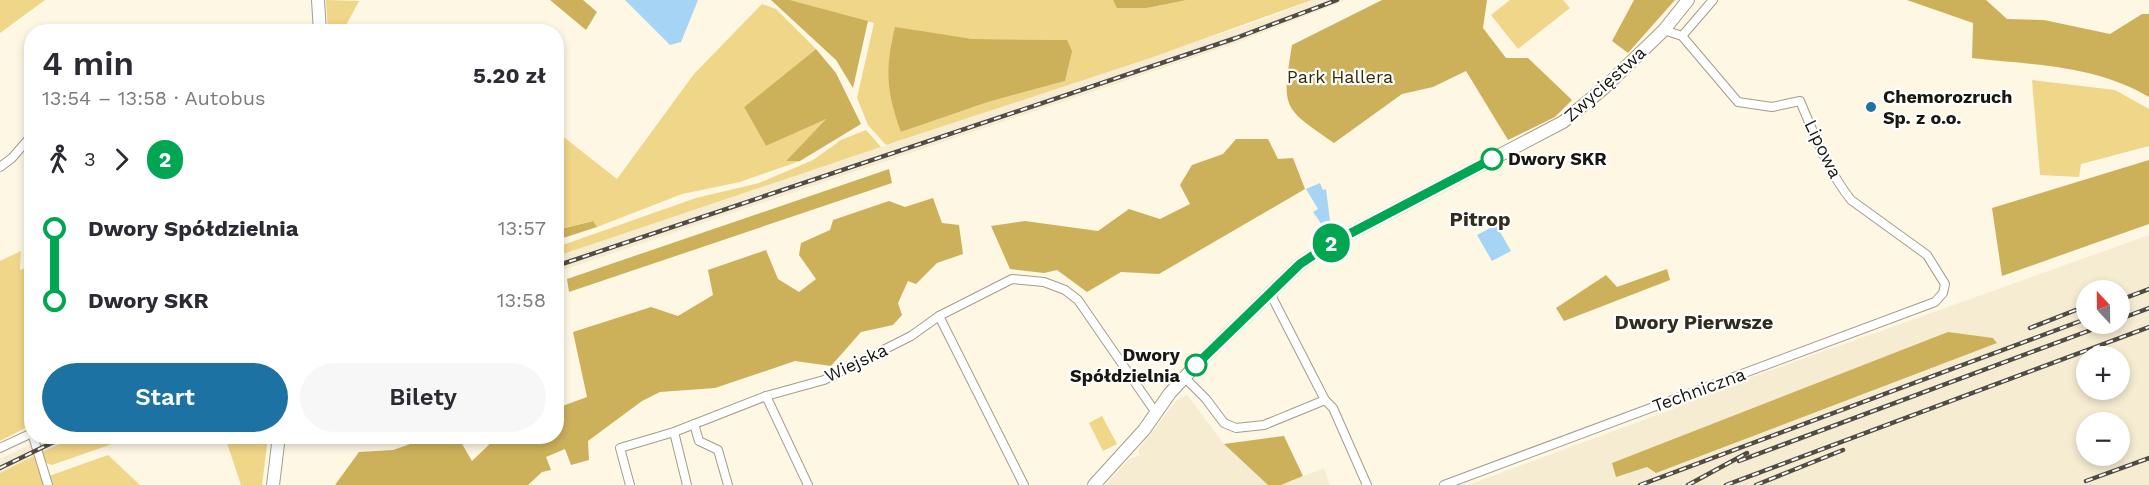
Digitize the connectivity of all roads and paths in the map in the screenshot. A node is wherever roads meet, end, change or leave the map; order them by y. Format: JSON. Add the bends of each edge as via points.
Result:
{"nodes":[{"id":1,"x":318,"y":0,"type":"edge"},
{"id":2,"x":1688,"y":0,"type":"edge"},
{"id":3,"x":1713,"y":0,"type":"edge"},
{"id":4,"x":320,"y":24,"type":"edge"},
{"id":5,"x":1664,"y":30,"type":"junction"},
{"id":6,"x":1682,"y":36,"type":"junction"},
{"id":7,"x":24,"y":144,"type":"edge"},
{"id":8,"x":0,"y":167,"type":"edge"},
{"id":9,"x":1945,"y":284,"type":"joint"},
{"id":10,"x":1270,"y":293,"type":"junction"},
{"id":11,"x":939,"y":315,"type":"junction"},
{"id":12,"x":1184,"y":377,"type":"junction"},
{"id":13,"x":766,"y":396,"type":"junction"},
{"id":14,"x":1325,"y":400,"type":"junction"},
{"id":15,"x":1156,"y":413,"type":"junction"},
{"id":16,"x":693,"y":424,"type":"junction"},
{"id":17,"x":674,"y":432,"type":"junction"},
{"id":18,"x":24,"y":438,"type":"edge"},
{"id":19,"x":35,"y":444,"type":"edge"},
{"id":20,"x":278,"y":444,"type":"edge"},
{"id":21,"x":0,"y":448,"type":"edge"},
{"id":22,"x":48,"y":485,"type":"edge"},
{"id":23,"x":273,"y":485,"type":"edge"},
{"id":24,"x":630,"y":485,"type":"edge"},
{"id":25,"x":687,"y":485,"type":"edge"},
{"id":26,"x":728,"y":485,"type":"edge"},
{"id":27,"x":808,"y":485,"type":"edge"},
{"id":28,"x":1024,"y":485,"type":"edge"},
{"id":29,"x":1094,"y":485,"type":"edge"},
{"id":30,"x":1366,"y":485,"type":"edge"},
{"id":31,"x":1444,"y":485,"type":"edge"}],
"edges":[{"from":1,"to":4,"type":"street"},
{"from":2,"to":5,"type":"street","name":"Zwycięstwa"},
{"from":3,"to":6,"type":"street"},
{"from":5,"to":6,"type":"street"},
{"from":5,"to":10,"type":"street","name":"Zwycięstwa","via":[[1563,122],[1330,244],[1300,264]]},
{"from":6,"to":9,"type":"street","name":"Lipowa","via":[[1738,102],[1772,107],[1800,102],[1823,156],[1847,195],[1927,255]]},
{"from":7,"to":8,"type":"street"},
{"from":9,"to":31,"type":"street","name":"Techniczna","via":[[1935,302]]},
{"from":10,"to":12,"type":"street","name":"Zwycięstwa"},
{"from":10,"to":14,"type":"street"},
{"from":11,"to":13,"type":"street","name":"Wiejska","via":[[911,336],[824,380]]},
{"from":11,"to":15,"type":"street","name":"Wiejska","via":[[1012,279],[1044,282],[1065,290],[1078,300]]},
{"from":11,"to":28,"type":"street"},
{"from":12,"to":14,"type":"street","via":[[1224,423],[1236,428],[1264,425]]},
{"from":12,"to":15,"type":"street","name":"Zwycięstwa"},
{"from":13,"to":16,"type":"street","name":"Wiejska"},
{"from":13,"to":27,"type":"street"},
{"from":14,"to":30,"type":"street","via":[[1333,408]]},
{"from":15,"to":29,"type":"street","name":"Zwycięstwa"},
{"from":16,"to":17,"type":"street","name":"Wiejska"},
{"from":16,"to":26,"type":"street","via":[[699,441],[717,450]]},
{"from":17,"to":24,"type":"street","name":"Wiejska","via":[[620,448]]},
{"from":17,"to":25,"type":"street"},
{"from":18,"to":21,"type":"street"},
{"from":19,"to":22,"type":"street"},
{"from":20,"to":23,"type":"street"}]}
